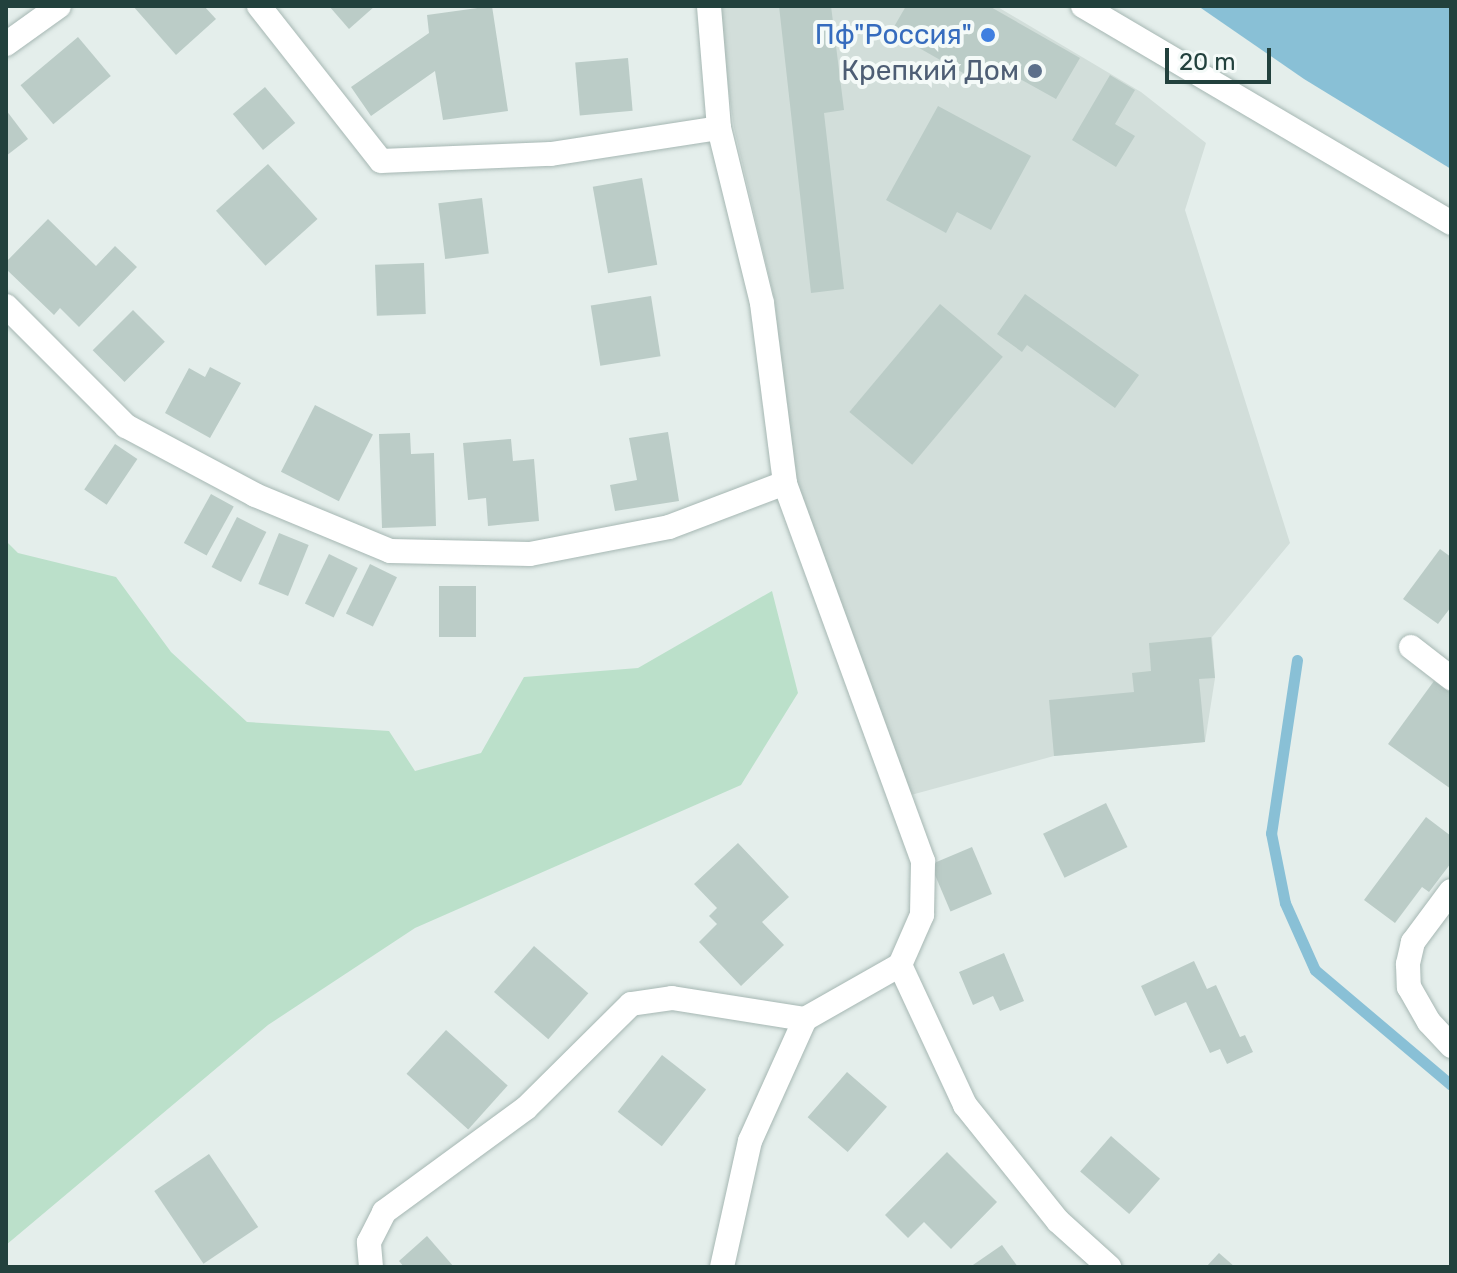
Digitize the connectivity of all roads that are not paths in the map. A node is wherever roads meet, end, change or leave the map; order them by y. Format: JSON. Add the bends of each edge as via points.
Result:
{"nodes":[{"id":1,"x":59,"y":6,"type":"edge"},
{"id":2,"x":259,"y":6,"type":"edge"},
{"id":3,"x":709,"y":6,"type":"edge"},
{"id":4,"x":1083,"y":6,"type":"edge"},
{"id":5,"x":6,"y":44,"type":"edge"},
{"id":6,"x":719,"y":128,"type":"junction"},
{"id":7,"x":1451,"y":223,"type":"edge"},
{"id":8,"x":6,"y":306,"type":"edge"},
{"id":9,"x":785,"y":483,"type":"junction"},
{"id":10,"x":1411,"y":647,"type":"dead end"},
{"id":11,"x":1451,"y":678,"type":"edge"},
{"id":12,"x":1451,"y":891,"type":"edge"},
{"id":13,"x":900,"y":965,"type":"junction"},
{"id":14,"x":805,"y":1019,"type":"junction"},
{"id":15,"x":1451,"y":1046,"type":"edge"},
{"id":16,"x":371,"y":1267,"type":"edge"},
{"id":17,"x":722,"y":1267,"type":"edge"},
{"id":18,"x":1109,"y":1267,"type":"edge"}],
"edges":[{"from":1,"to":5,"type":"street"},
{"from":2,"to":6,"type":"street","via":[[381,161],[551,154]]},
{"from":3,"to":6,"type":"street"},
{"from":4,"to":7,"type":"street"},
{"from":6,"to":9,"type":"street","via":[[762,303]]},
{"from":8,"to":9,"type":"street","via":[[126,426],[255,495],[390,551],[530,554],[669,527]]},
{"from":9,"to":13,"type":"street","via":[[923,861],[922,915]]},
{"from":10,"to":11,"type":"street"},
{"from":12,"to":15,"type":"street","via":[[1413,942],[1408,964],[1409,987],[1429,1022]]},
{"from":13,"to":14,"type":"street"},
{"from":13,"to":18,"type":"street","via":[[965,1105],[1058,1221]]},
{"from":14,"to":16,"type":"street","via":[[672,998],[631,1004],[526,1108],[384,1212],[369,1242]]},
{"from":14,"to":17,"type":"street","via":[[750,1141]]}]}
